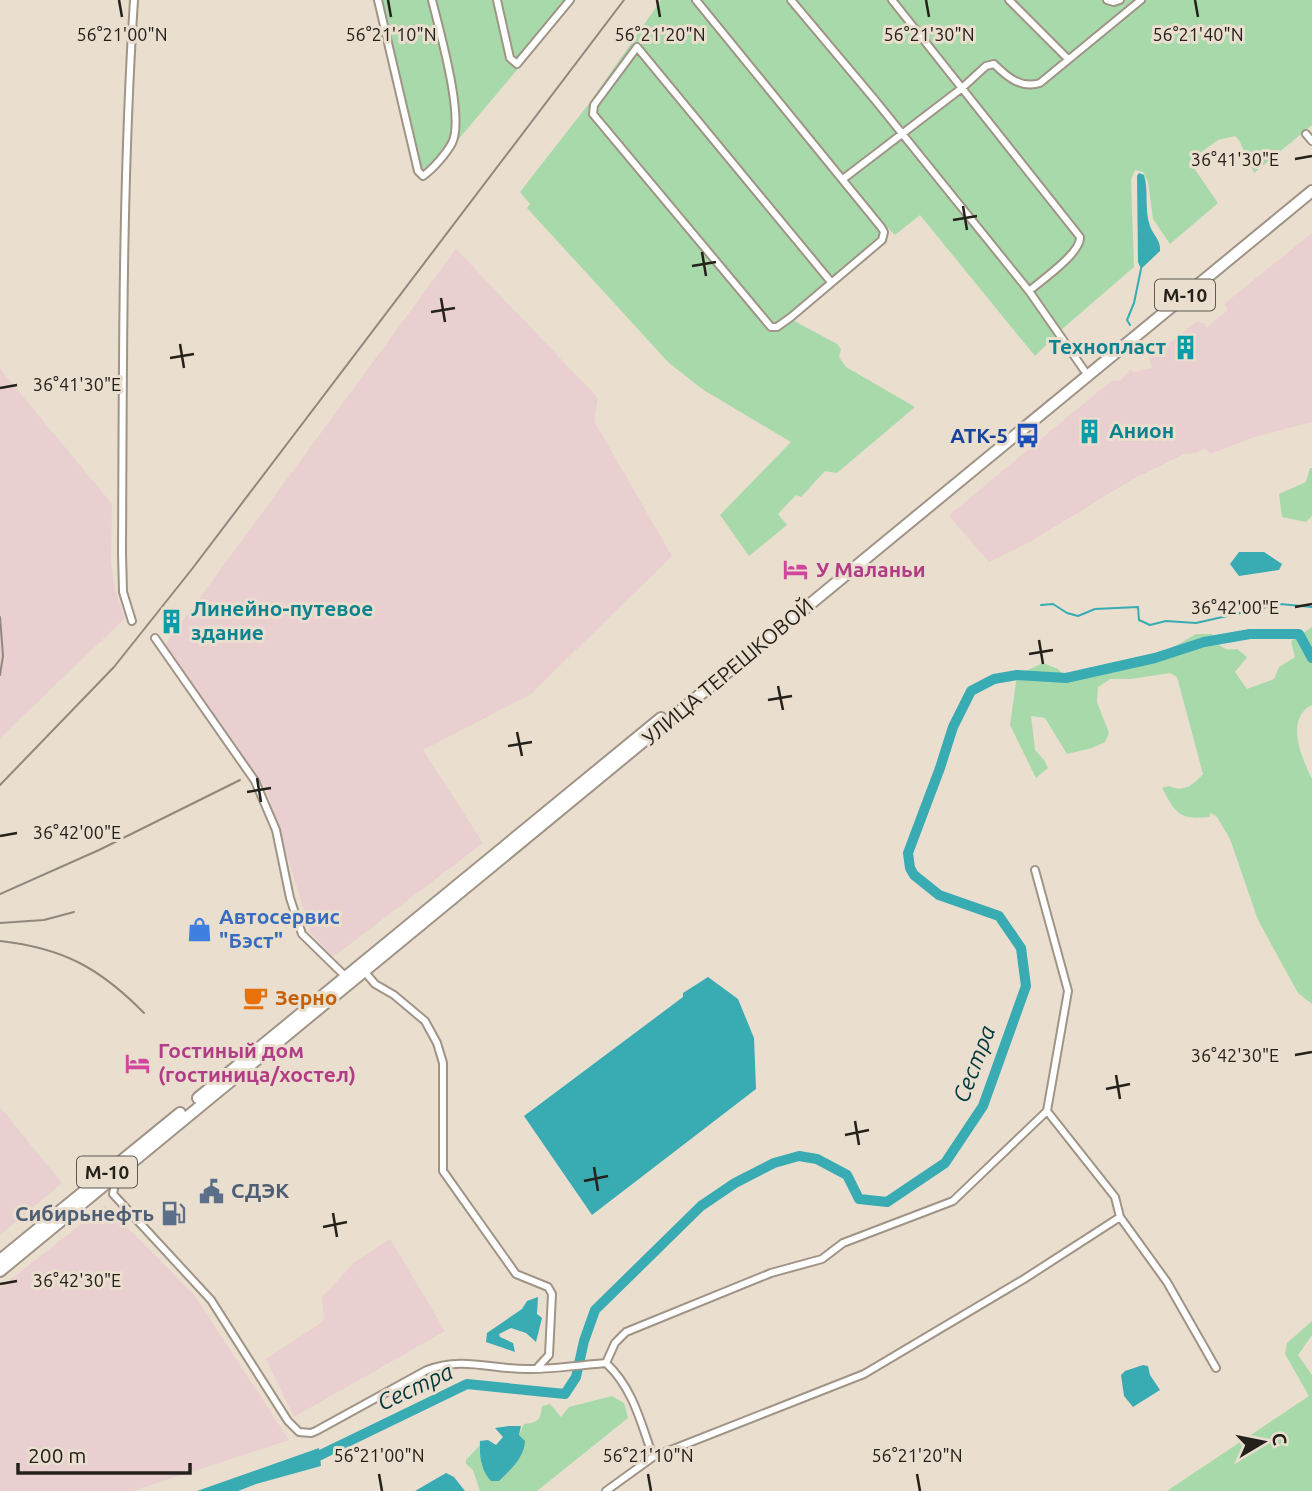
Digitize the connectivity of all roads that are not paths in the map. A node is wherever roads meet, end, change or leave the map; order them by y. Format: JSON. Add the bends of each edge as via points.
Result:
{"nodes":[{"id":1,"x":134,"y":0,"type":"edge"},
{"id":2,"x":378,"y":0,"type":"edge"},
{"id":3,"x":432,"y":0,"type":"edge"},
{"id":4,"x":497,"y":0,"type":"edge"},
{"id":5,"x":559,"y":0,"type":"edge"},
{"id":6,"x":570,"y":0,"type":"edge"},
{"id":7,"x":791,"y":0,"type":"edge"},
{"id":8,"x":892,"y":0,"type":"edge"},
{"id":9,"x":1009,"y":0,"type":"edge"},
{"id":10,"x":1107,"y":0,"type":"edge"},
{"id":11,"x":1119,"y":0,"type":"edge"},
{"id":12,"x":1141,"y":0,"type":"edge"},
{"id":13,"x":701,"y":1,"type":"edge"},
{"id":14,"x":563,"y":9,"type":"junction"},
{"id":15,"x":1069,"y":59,"type":"junction"},
{"id":16,"x":962,"y":88,"type":"junction"},
{"id":17,"x":901,"y":132,"type":"junction"},
{"id":18,"x":1306,"y":134,"type":"dead end"},
{"id":19,"x":1312,"y":141,"type":"edge"},
{"id":20,"x":843,"y":179,"type":"junction"},
{"id":21,"x":1312,"y":182,"type":"edge"},
{"id":22,"x":1312,"y":191,"type":"edge"},
{"id":23,"x":831,"y":282,"type":"junction"},
{"id":24,"x":1029,"y":291,"type":"junction"},
{"id":25,"x":1084,"y":370,"type":"junction"},
{"id":26,"x":132,"y":621,"type":"dead end"},
{"id":27,"x":155,"y":638,"type":"dead end"},
{"id":28,"x":1035,"y":870,"type":"dead end"},
{"id":29,"x":362,"y":969,"type":"junction"},
{"id":30,"x":348,"y":980,"type":"junction"},
{"id":31,"x":1047,"y":1111,"type":"junction"},
{"id":32,"x":117,"y":1176,"type":"junction"},
{"id":33,"x":113,"y":1194,"type":"junction"},
{"id":34,"x":90,"y":1199,"type":"junction"},
{"id":35,"x":1120,"y":1217,"type":"junction"},
{"id":36,"x":0,"y":1259,"type":"edge"},
{"id":37,"x":0,"y":1271,"type":"edge"},
{"id":38,"x":606,"y":1363,"type":"junction"},
{"id":39,"x":539,"y":1368,"type":"junction"},
{"id":40,"x":1216,"y":1368,"type":"dead end"},
{"id":41,"x":653,"y":1458,"type":"junction"},
{"id":42,"x":606,"y":1491,"type":"edge"}],
"edges":[{"from":1,"to":26,"type":"street","via":[[124,245],[122,539],[123,592]]},
{"from":2,"to":3,"type":"street","via":[[418,171],[423,176],[453,140],[455,106]]},
{"from":4,"to":14,"type":"street","via":[[513,62],[520,62]]},
{"from":5,"to":14,"type":"street"},
{"from":6,"to":14,"type":"street"},
{"from":7,"to":17,"type":"street"},
{"from":8,"to":16,"type":"street"},
{"from":9,"to":15,"type":"street"},
{"from":10,"to":11,"type":"street"},
{"from":12,"to":15,"type":"street"},
{"from":13,"to":20,"type":"street"},
{"from":15,"to":16,"type":"street","via":[[1033,85],[1011,80],[990,64]]},
{"from":16,"to":17,"type":"street"},
{"from":16,"to":24,"type":"street","via":[[1080,237],[1074,252]]},
{"from":17,"to":20,"type":"street"},
{"from":17,"to":24,"type":"street"},
{"from":18,"to":19,"type":"street"},
{"from":20,"to":23,"type":"street","via":[[884,236]]},
{"from":21,"to":25,"type":"highway","name":"УЛИЦА ТЕРЕШКОВОЙ","number":"М-10"},
{"from":22,"to":29,"type":"highway","name":"УЛИЦА ТЕРЕШКОВОЙ","number":"М-10"},
{"from":23,"to":23,"type":"street","via":[[791,317],[771,327],[593,114],[594,105],[637,47]]},
{"from":24,"to":25,"type":"street"},
{"from":25,"to":29,"type":"highway","name":"УЛИЦА ТЕРЕШКОВОЙ","number":"М-10"},
{"from":27,"to":30,"type":"street","via":[[255,781],[276,830],[302,934]]},
{"from":28,"to":31,"type":"street","via":[[1068,991]]},
{"from":29,"to":30,"type":"highway","name":"УЛИЦА ТЕРЕШКОВОЙ","number":"М-10"},
{"from":29,"to":39,"type":"street","via":[[425,1021],[437,1043],[443,1073],[443,1171],[516,1274],[548,1287],[552,1294],[549,1355]]},
{"from":30,"to":32,"type":"highway","name":"УЛИЦА ТЕРЕШКОВОЙ","number":"М-10"},
{"from":30,"to":36,"type":"highway","name":"УЛИЦА ТЕРЕШКОВОЙ","number":"М-10"},
{"from":31,"to":35,"type":"street","via":[[1115,1197]]},
{"from":31,"to":38,"type":"street","via":[[953,1201],[843,1244],[822,1259],[771,1273],[626,1332]]},
{"from":32,"to":33,"type":"street"},
{"from":32,"to":34,"type":"highway","number":"М-10"},
{"from":33,"to":34,"type":"street"},
{"from":33,"to":39,"type":"street","via":[[211,1300],[299,1432],[316,1431],[445,1364]]},
{"from":34,"to":37,"type":"highway","number":"М-10"},
{"from":35,"to":40,"type":"street","via":[[1167,1282]]},
{"from":35,"to":41,"type":"street","via":[[864,1374]]},
{"from":38,"to":39,"type":"street"},
{"from":38,"to":41,"type":"street","via":[[631,1396]]},
{"from":41,"to":42,"type":"street"}]}
